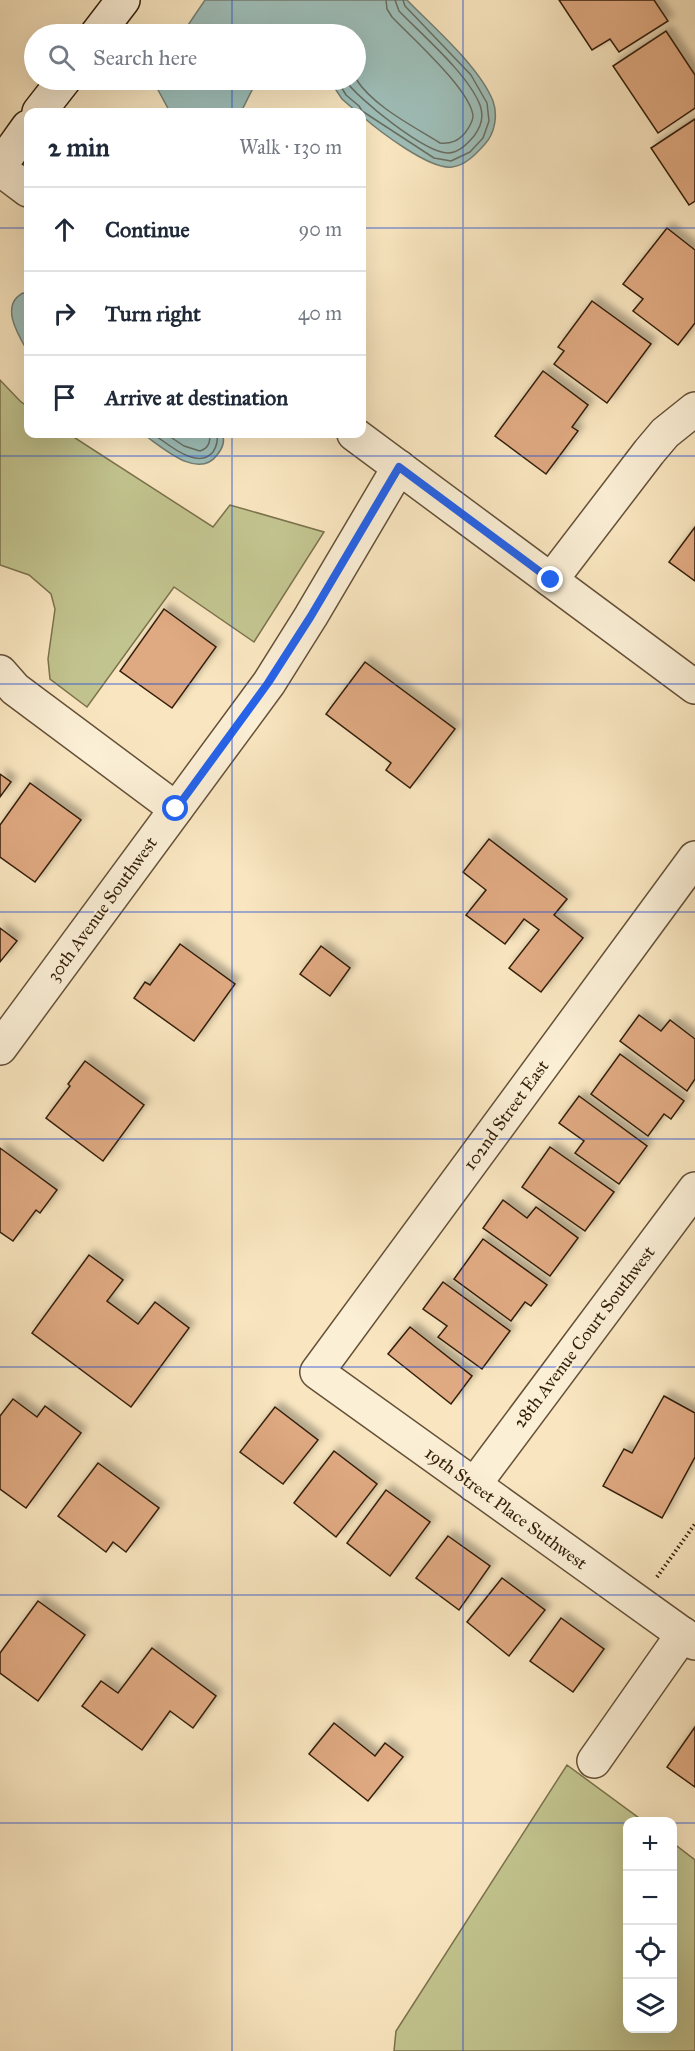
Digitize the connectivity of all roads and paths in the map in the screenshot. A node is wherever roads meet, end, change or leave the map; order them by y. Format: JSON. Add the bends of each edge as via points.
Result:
{"nodes":[{"id":1,"x":123,"y":0,"type":"edge"},
{"id":2,"x":105,"y":24,"type":"edge"},
{"id":3,"x":56,"y":90,"type":"edge"},
{"id":4,"x":42,"y":108,"type":"edge"},
{"id":5,"x":24,"y":133,"type":"edge"},
{"id":6,"x":0,"y":167,"type":"edge"},
{"id":7,"x":24,"y":187,"type":"edge"},
{"id":8,"x":695,"y":409,"type":"edge"},
{"id":9,"x":359,"y":438,"type":"edge"},
{"id":10,"x":399,"y":467,"type":"junction"},
{"id":11,"x":551,"y":580,"type":"junction"},
{"id":12,"x":0,"y":672,"type":"edge"},
{"id":13,"x":695,"y":687,"type":"edge"},
{"id":14,"x":176,"y":809,"type":"junction"},
{"id":15,"x":695,"y":858,"type":"edge"},
{"id":16,"x":0,"y":1048,"type":"edge"},
{"id":17,"x":695,"y":1189,"type":"edge"},
{"id":18,"x":317,"y":1371,"type":"joint"},
{"id":19,"x":474,"y":1485,"type":"junction"},
{"id":20,"x":695,"y":1524,"type":"edge"},
{"id":21,"x":654,"y":1580,"type":"dead end"},
{"id":22,"x":689,"y":1638,"type":"edge"},
{"id":23,"x":594,"y":1761,"type":"dead end"}],
"edges":[{"from":1,"to":2,"type":"street"},
{"from":3,"to":4,"type":"street"},
{"from":5,"to":6,"type":"street"},
{"from":6,"to":7,"type":"street"},
{"from":8,"to":11,"type":"street","via":[[665,433]]},
{"from":9,"to":10,"type":"street"},
{"from":10,"to":11,"type":"street"},
{"from":10,"to":14,"type":"street","name":"30th Avenue Southwest","via":[[268,683]]},
{"from":11,"to":13,"type":"street"},
{"from":12,"to":14,"type":"street","via":[[15,689]]},
{"from":14,"to":16,"type":"street","name":"30th Avenue Southwest"},
{"from":15,"to":18,"type":"street","name":"102nd Street East"},
{"from":17,"to":19,"type":"street","name":"28th Avenue Court Southwest"},
{"from":18,"to":19,"type":"street","name":"19th Street Place Suthwest"},
{"from":19,"to":22,"type":"street","name":"19th Street Place Suthwest"},
{"from":20,"to":21,"type":"path"},
{"from":22,"to":23,"type":"street"}]}
